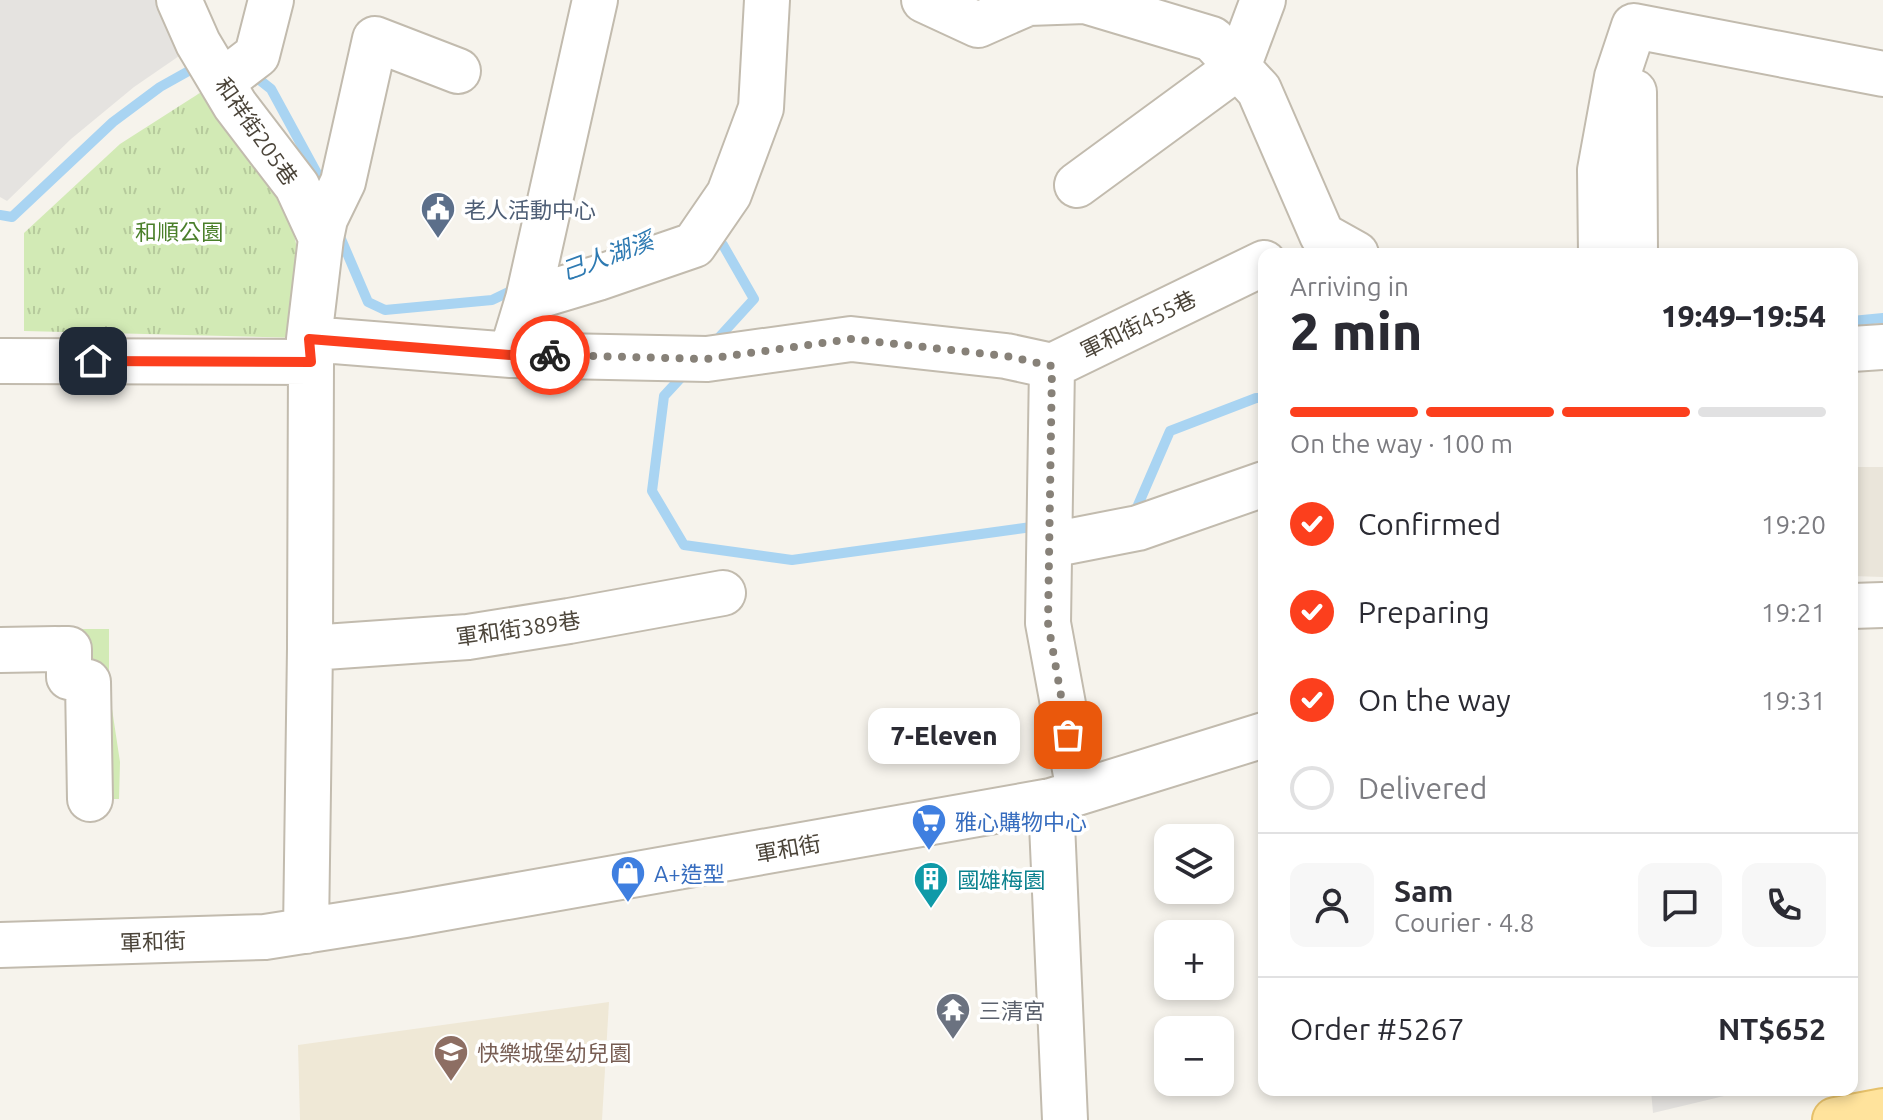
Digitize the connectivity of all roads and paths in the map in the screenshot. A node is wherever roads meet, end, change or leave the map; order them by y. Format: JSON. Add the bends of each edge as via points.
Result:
{"nodes":[{"id":1,"x":179,"y":0,"type":"edge"},
{"id":2,"x":271,"y":0,"type":"edge"},
{"id":3,"x":595,"y":0,"type":"edge"},
{"id":4,"x":767,"y":0,"type":"edge"},
{"id":5,"x":924,"y":0,"type":"edge"},
{"id":6,"x":1263,"y":0,"type":"edge"},
{"id":7,"x":1085,"y":1,"type":"edge"},
{"id":8,"x":1635,"y":13,"type":"edge"},
{"id":9,"x":1238,"y":67,"type":"junction"},
{"id":10,"x":458,"y":71,"type":"dead end"},
{"id":11,"x":233,"y":74,"type":"junction"},
{"id":12,"x":1883,"y":74,"type":"edge"},
{"id":13,"x":1077,"y":185,"type":"dead end"},
{"id":14,"x":330,"y":213,"type":"junction"},
{"id":15,"x":1339,"y":244,"type":"edge"},
{"id":16,"x":1317,"y":248,"type":"edge"},
{"id":17,"x":1601,"y":248,"type":"edge"},
{"id":18,"x":1635,"y":248,"type":"edge"},
{"id":19,"x":1258,"y":266,"type":"edge"},
{"id":20,"x":534,"y":267,"type":"junction"},
{"id":21,"x":1883,"y":347,"type":"edge"},
{"id":22,"x":1858,"y":349,"type":"edge"},
{"id":23,"x":310,"y":351,"type":"junction"},
{"id":24,"x":511,"y":355,"type":"junction"},
{"id":25,"x":0,"y":361,"type":"edge"},
{"id":26,"x":1052,"y":366,"type":"junction"},
{"id":27,"x":1258,"y":486,"type":"edge"},
{"id":28,"x":1051,"y":521,"type":"junction"},
{"id":29,"x":723,"y":593,"type":"dead end"},
{"id":30,"x":1883,"y":605,"type":"edge"},
{"id":31,"x":1858,"y":606,"type":"edge"},
{"id":32,"x":310,"y":648,"type":"junction"},
{"id":33,"x":0,"y":650,"type":"edge"},
{"id":34,"x":1258,"y":737,"type":"edge"},
{"id":35,"x":1065,"y":796,"type":"junction"},
{"id":36,"x":90,"y":799,"type":"dead end"},
{"id":37,"x":306,"y":931,"type":"junction"},
{"id":38,"x":0,"y":945,"type":"edge"},
{"id":39,"x":1883,"y":1111,"type":"edge"},
{"id":40,"x":1065,"y":1120,"type":"edge"},
{"id":41,"x":1835,"y":1120,"type":"edge"}],
"edges":[{"from":1,"to":11,"type":"street","name":"和祥街205巷","via":[[198,43]]},
{"from":2,"to":11,"type":"street","via":[[257,55]]},
{"from":3,"to":20,"type":"street"},
{"from":4,"to":20,"type":"street","via":[[761,108],[729,194],[694,245],[598,278]]},
{"from":5,"to":7,"type":"street","via":[[978,25],[1028,3]]},
{"from":6,"to":9,"type":"street"},
{"from":7,"to":9,"type":"street","via":[[1212,39]]},
{"from":8,"to":12,"type":"street"},
{"from":8,"to":17,"type":"street","via":[[1600,170]]},
{"from":8,"to":18,"type":"street"},
{"from":9,"to":13,"type":"street"},
{"from":9,"to":15,"type":"street","via":[[1259,90]]},
{"from":10,"to":14,"type":"street","via":[[375,39]]},
{"from":11,"to":14,"type":"street","name":"和祥街205巷","via":[[235,105],[297,186]]},
{"from":14,"to":23,"type":"street"},
{"from":15,"to":16,"type":"street"},
{"from":19,"to":26,"type":"street","name":"軍和街455巷"},
{"from":20,"to":24,"type":"street"},
{"from":21,"to":22,"type":"street"},
{"from":23,"to":24,"type":"street"},
{"from":23,"to":25,"type":"street"},
{"from":23,"to":32,"type":"street"},
{"from":24,"to":26,"type":"street","via":[[691,358],[851,339]]},
{"from":26,"to":28,"type":"street","name":"軍和街455巷"},
{"from":27,"to":28,"type":"street","via":[[1138,528]]},
{"from":28,"to":35,"type":"street","name":"軍和街455巷","via":[[1048,623]]},
{"from":29,"to":32,"type":"street","name":"軍和街389巷","via":[[468,637]]},
{"from":30,"to":31,"type":"street"},
{"from":32,"to":37,"type":"street"},
{"from":33,"to":36,"type":"street","via":[[69,649],[69,677],[88,682]]},
{"from":34,"to":35,"type":"street","name":"軍和街"},
{"from":35,"to":37,"type":"street","name":"軍和街"},
{"from":35,"to":40,"type":"street","name":"軍和街455巷"},
{"from":37,"to":38,"type":"street","name":"軍和街","via":[[265,937]]},
{"from":39,"to":41,"type":"main road"}]}
